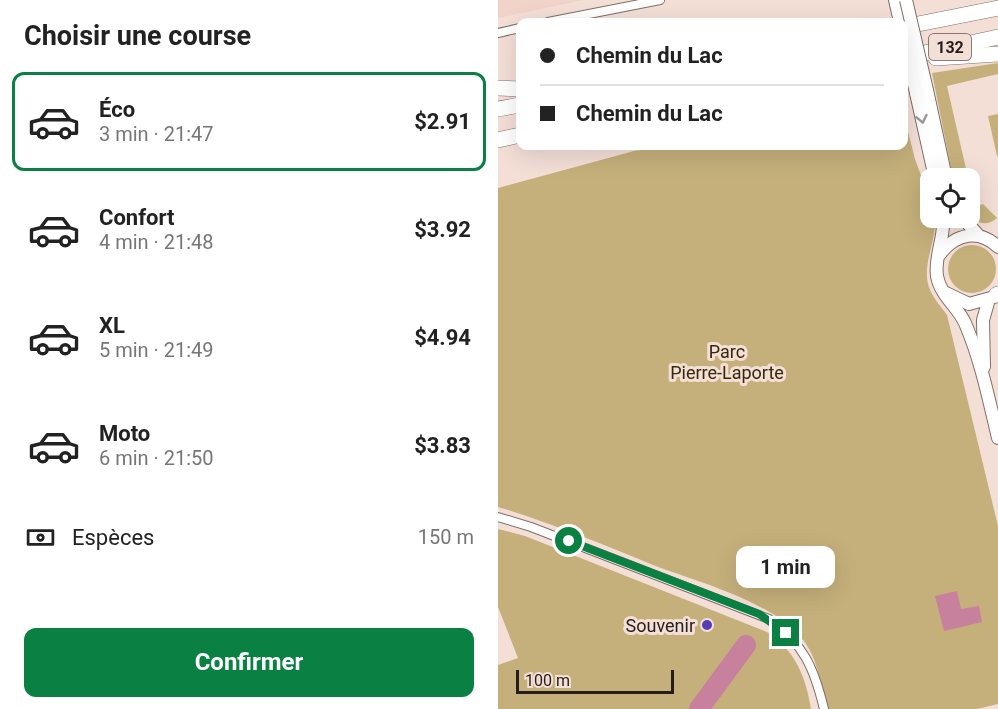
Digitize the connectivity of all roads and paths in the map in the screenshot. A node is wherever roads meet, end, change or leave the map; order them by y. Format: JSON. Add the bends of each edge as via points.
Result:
{"nodes":[{"id":1,"x":660,"y":0,"type":"edge"},
{"id":2,"x":895,"y":0,"type":"edge"},
{"id":3,"x":906,"y":0,"type":"edge"},
{"id":4,"x":982,"y":0,"type":"edge"},
{"id":5,"x":998,"y":8,"type":"edge"},
{"id":6,"x":568,"y":18,"type":"edge"},
{"id":7,"x":899,"y":18,"type":"edge"},
{"id":8,"x":933,"y":21,"type":"junction"},
{"id":9,"x":908,"y":26,"type":"edge"},
{"id":10,"x":516,"y":29,"type":"edge"},
{"id":11,"x":498,"y":33,"type":"edge"},
{"id":12,"x":998,"y":37,"type":"edge"},
{"id":13,"x":908,"y":50,"type":"edge"},
{"id":14,"x":998,"y":54,"type":"edge"},
{"id":15,"x":908,"y":58,"type":"edge"},
{"id":16,"x":908,"y":59,"type":"edge"},
{"id":17,"x":498,"y":88,"type":"edge"},
{"id":18,"x":516,"y":89,"type":"edge"},
{"id":19,"x":922,"y":91,"type":"junction"},
{"id":20,"x":516,"y":106,"type":"edge"},
{"id":21,"x":498,"y":109,"type":"edge"},
{"id":22,"x":516,"y":136,"type":"edge"},
{"id":23,"x":498,"y":140,"type":"edge"},
{"id":24,"x":933,"y":168,"type":"edge"},
{"id":25,"x":943,"y":168,"type":"edge"},
{"id":26,"x":942,"y":228,"type":"edge"},
{"id":27,"x":972,"y":228,"type":"edge"},
{"id":28,"x":978,"y":235,"type":"junction"},
{"id":29,"x":998,"y":247,"type":"edge"},
{"id":30,"x":940,"y":255,"type":"junction"},
{"id":31,"x":945,"y":293,"type":"junction"},
{"id":32,"x":995,"y":295,"type":"edge"},
{"id":33,"x":985,"y":380,"type":"junction"},
{"id":34,"x":998,"y":438,"type":"edge"},
{"id":35,"x":498,"y":517,"type":"edge"},
{"id":36,"x":824,"y":709,"type":"edge"}],
"edges":[{"from":1,"to":6,"type":"street"},
{"from":2,"to":7,"type":"street"},
{"from":3,"to":19,"type":"street","bridge":true},
{"from":4,"to":8,"type":"highway"},
{"from":5,"to":8,"type":"highway","number":"132"},
{"from":8,"to":9,"type":"highway","number":"132"},
{"from":10,"to":11,"type":"street"},
{"from":12,"to":15,"type":"highway","number":"132"},
{"from":13,"to":19,"type":"street","bridge":true},
{"from":14,"to":16,"type":"highway"},
{"from":17,"to":18,"type":"highway"},
{"from":19,"to":24,"type":"street","one_way":true},
{"from":19,"to":25,"type":"street"},
{"from":20,"to":21,"type":"highway"},
{"from":22,"to":23,"type":"highway"},
{"from":26,"to":30,"type":"street"},
{"from":27,"to":28,"type":"street"},
{"from":28,"to":29,"type":"street"},
{"from":28,"to":30,"type":"street","via":[[957,239]]},
{"from":30,"to":31,"type":"street","via":[[937,276]]},
{"from":31,"to":32,"type":"street","via":[[969,304]]},
{"from":31,"to":33,"type":"street","via":[[965,324]]},
{"from":32,"to":33,"type":"street","via":[[983,326]]},
{"from":33,"to":34,"type":"street"},
{"from":35,"to":36,"type":"street","via":[[769,619],[807,657]]}]}
